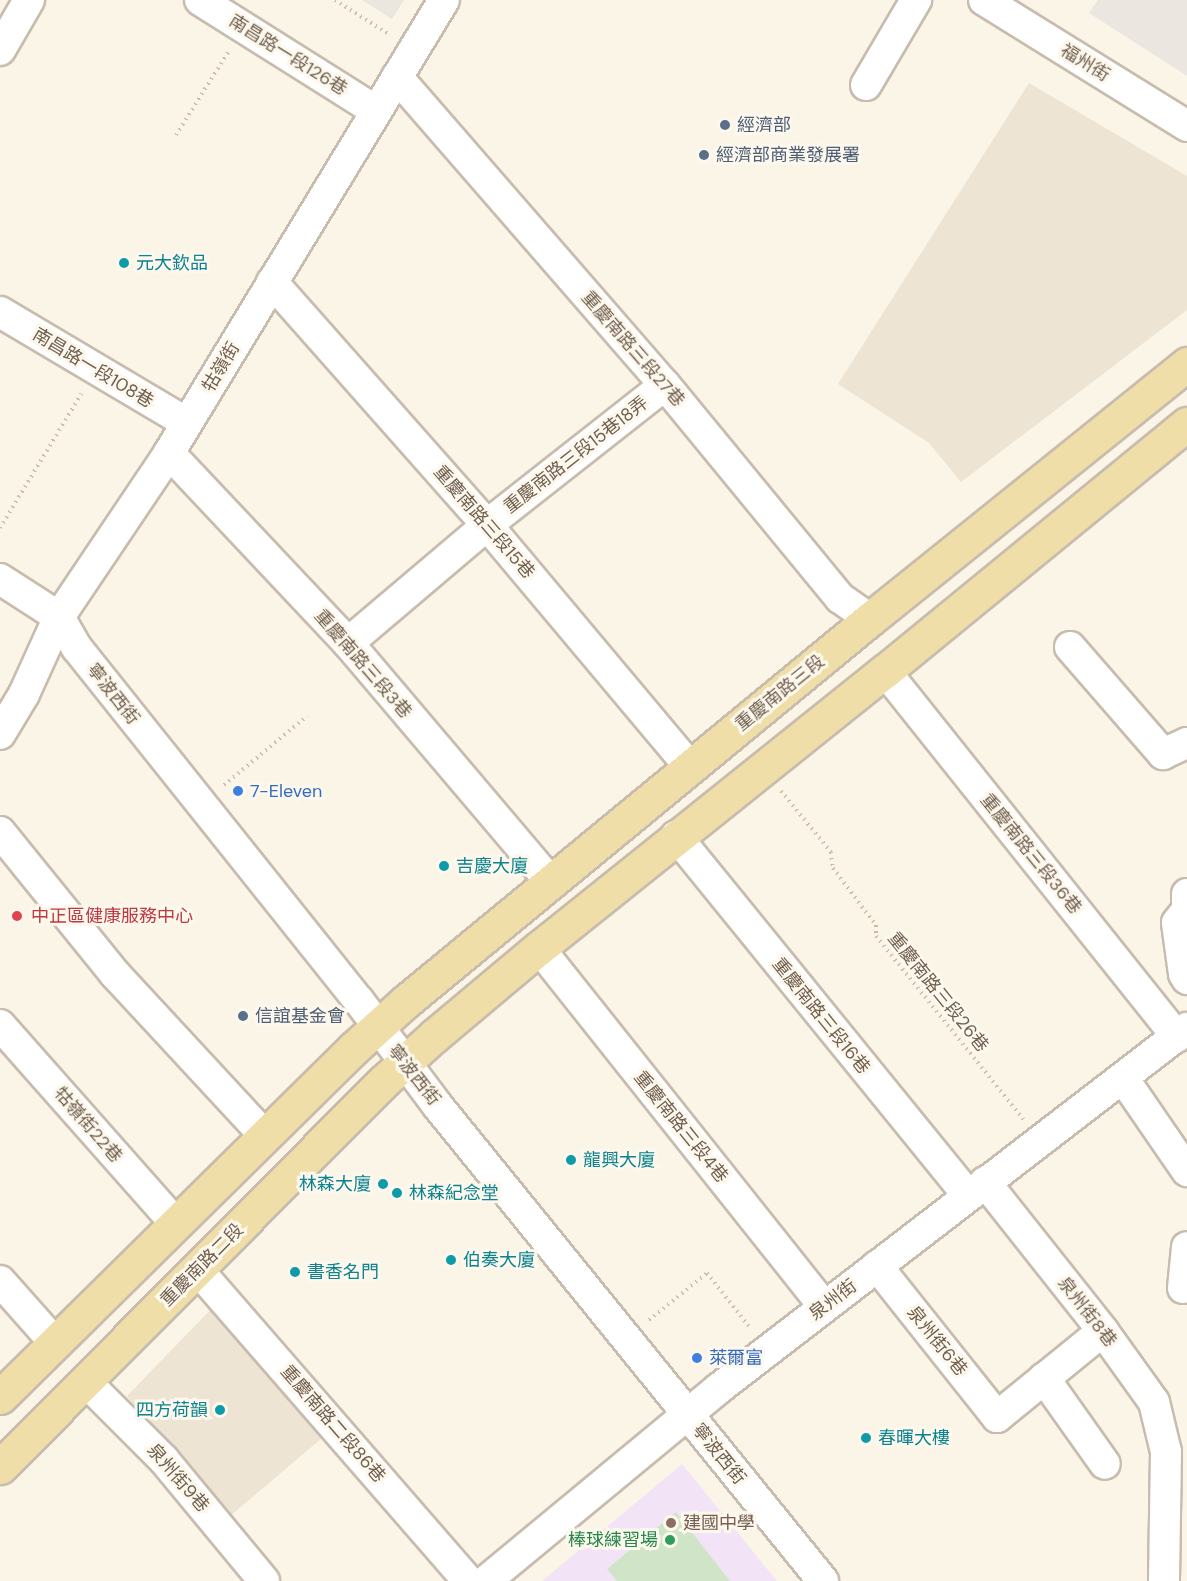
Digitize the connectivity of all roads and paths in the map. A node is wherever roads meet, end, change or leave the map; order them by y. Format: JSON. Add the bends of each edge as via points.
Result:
{"nodes":[{"id":1,"x":29,"y":0,"type":"edge"},
{"id":2,"x":200,"y":0,"type":"edge"},
{"id":3,"x":335,"y":0,"type":"edge"},
{"id":4,"x":444,"y":0,"type":"edge"},
{"id":5,"x":916,"y":0,"type":"edge"},
{"id":6,"x":984,"y":0,"type":"edge"},
{"id":7,"x":244,"y":28,"type":"junction"},
{"id":8,"x":0,"y":50,"type":"edge"},
{"id":9,"x":414,"y":50,"type":"junction"},
{"id":10,"x":397,"y":77,"type":"junction"},
{"id":11,"x":866,"y":85,"type":"dead end"},
{"id":12,"x":376,"y":111,"type":"junction"},
{"id":13,"x":1187,"y":126,"type":"edge"},
{"id":14,"x":176,"y":135,"type":"dead end"},
{"id":15,"x":272,"y":282,"type":"junction"},
{"id":16,"x":0,"y":312,"type":"edge"},
{"id":17,"x":1187,"y":364,"type":"edge"},
{"id":18,"x":96,"y":370,"type":"junction"},
{"id":19,"x":665,"y":385,"type":"junction"},
{"id":20,"x":187,"y":423,"type":"junction"},
{"id":21,"x":1187,"y":424,"type":"edge"},
{"id":22,"x":169,"y":453,"type":"junction"},
{"id":23,"x":488,"y":525,"type":"junction"},
{"id":24,"x":0,"y":528,"type":"edge"},
{"id":25,"x":0,"y":579,"type":"edge"},
{"id":26,"x":59,"y":617,"type":"junction"},
{"id":27,"x":870,"y":619,"type":"junction"},
{"id":28,"x":348,"y":643,"type":"junction"},
{"id":29,"x":1070,"y":646,"type":"dead end"},
{"id":30,"x":885,"y":671,"type":"junction"},
{"id":31,"x":307,"y":716,"type":"dead end"},
{"id":32,"x":0,"y":734,"type":"edge"},
{"id":33,"x":1187,"y":743,"type":"edge"},
{"id":34,"x":690,"y":767,"type":"junction"},
{"id":35,"x":763,"y":770,"type":"junction"},
{"id":36,"x":201,"y":804,"type":"junction"},
{"id":37,"x":0,"y":832,"type":"edge"},
{"id":38,"x":676,"y":836,"type":"junction"},
{"id":39,"x":550,"y":881,"type":"junction"},
{"id":40,"x":1187,"y":894,"type":"edge"},
{"id":41,"x":539,"y":948,"type":"junction"},
{"id":42,"x":1187,"y":979,"type":"edge"},
{"id":43,"x":0,"y":1025,"type":"edge"},
{"id":44,"x":376,"y":1027,"type":"junction"},
{"id":45,"x":1182,"y":1033,"type":"edge"},
{"id":46,"x":404,"y":1063,"type":"junction"},
{"id":47,"x":1123,"y":1078,"type":"junction"},
{"id":48,"x":264,"y":1136,"type":"junction"},
{"id":49,"x":1040,"y":1141,"type":"junction"},
{"id":50,"x":1187,"y":1172,"type":"edge"},
{"id":51,"x":976,"y":1189,"type":"junction"},
{"id":52,"x":176,"y":1224,"type":"junction"},
{"id":53,"x":1187,"y":1247,"type":"edge"},
{"id":54,"x":877,"y":1266,"type":"junction"},
{"id":55,"x":197,"y":1269,"type":"junction"},
{"id":56,"x":0,"y":1281,"type":"edge"},
{"id":57,"x":1183,"y":1288,"type":"dead end"},
{"id":58,"x":824,"y":1306,"type":"junction"},
{"id":59,"x":1103,"y":1331,"type":"junction"},
{"id":60,"x":626,"y":1338,"type":"junction"},
{"id":61,"x":56,"y":1344,"type":"junction"},
{"id":62,"x":769,"y":1350,"type":"junction"},
{"id":63,"x":1044,"y":1378,"type":"junction"},
{"id":64,"x":85,"y":1381,"type":"junction"},
{"id":65,"x":0,"y":1397,"type":"edge"},
{"id":66,"x":686,"y":1414,"type":"junction"},
{"id":67,"x":1177,"y":1453,"type":"edge"},
{"id":68,"x":1105,"y":1464,"type":"dead end"},
{"id":69,"x":0,"y":1467,"type":"edge"},
{"id":70,"x":264,"y":1581,"type":"edge"},
{"id":71,"x":468,"y":1581,"type":"edge"},
{"id":72,"x":486,"y":1581,"type":"edge"},
{"id":73,"x":823,"y":1581,"type":"edge"},
{"id":74,"x":1164,"y":1581,"type":"edge"}],
"edges":[{"from":1,"to":8,"type":"street"},
{"from":2,"to":7,"type":"street","name":"南昌路一段126巷"},
{"from":3,"to":9,"type":"path"},
{"from":4,"to":9,"type":"street","name":"牯嶺街"},
{"from":5,"to":11,"type":"street"},
{"from":6,"to":13,"type":"street","name":"福州街"},
{"from":7,"to":12,"type":"street","name":"南昌路一段126巷"},
{"from":7,"to":14,"type":"path"},
{"from":9,"to":10,"type":"street","name":"牯嶺街"},
{"from":10,"to":12,"type":"street","name":"牯嶺街"},
{"from":10,"to":19,"type":"street","name":"重慶南路三段27巷"},
{"from":12,"to":15,"type":"street","name":"牯嶺街"},
{"from":15,"to":20,"type":"street","name":"牯嶺街"},
{"from":15,"to":23,"type":"street","name":"重慶南路三段15巷"},
{"from":16,"to":18,"type":"street","name":"南昌路一段108巷"},
{"from":17,"to":27,"type":"main road","name":"重慶南路三段"},
{"from":18,"to":20,"type":"street","name":"南昌路一段108巷"},
{"from":18,"to":24,"type":"path"},
{"from":19,"to":23,"type":"street","name":"重慶南路三段15巷18弄"},
{"from":19,"to":27,"type":"street","name":"重慶南路三段27巷","via":[[840,598]]},
{"from":20,"to":22,"type":"street","name":"牯嶺街"},
{"from":21,"to":30,"type":"main road"},
{"from":22,"to":26,"type":"street","name":"牯嶺街"},
{"from":22,"to":28,"type":"street","name":"重慶南路三段3巷"},
{"from":23,"to":28,"type":"street","name":"重慶南路三段15巷18弄"},
{"from":23,"to":34,"type":"street","name":"重慶南路三段15巷"},
{"from":25,"to":26,"type":"street","name":"寧波西街"},
{"from":26,"to":32,"type":"street","name":"牯嶺街","via":[[24,694]]},
{"from":26,"to":36,"type":"street","name":"寧波西街","via":[[77,648]]},
{"from":27,"to":34,"type":"main road","name":"重慶南路三段"},
{"from":28,"to":39,"type":"street","name":"重慶南路三段3巷"},
{"from":29,"to":33,"type":"street","via":[[1163,754]]},
{"from":30,"to":35,"type":"main road"},
{"from":30,"to":45,"type":"street","name":"重慶南路三段36巷"},
{"from":31,"to":36,"type":"path"},
{"from":34,"to":39,"type":"main road","name":"重慶南路三段"},
{"from":35,"to":38,"type":"main road"},
{"from":35,"to":49,"type":"path","name":"重慶南路三段26巷","via":[[831,852],[833,868],[876,924],[876,936]]},
{"from":36,"to":44,"type":"street","name":"寧波西街","via":[[360,1001]]},
{"from":37,"to":48,"type":"street","via":[[115,974]]},
{"from":38,"to":41,"type":"main road"},
{"from":38,"to":51,"type":"street","name":"重慶南路三段16巷"},
{"from":39,"to":44,"type":"main road","name":"重慶南路三段"},
{"from":40,"to":42,"type":"street","via":[[1187,910],[1177,923]]},
{"from":41,"to":46,"type":"main road"},
{"from":41,"to":58,"type":"street","name":"重慶南路三段4巷"},
{"from":43,"to":52,"type":"street","name":"牯嶺街22巷"},
{"from":44,"to":46,"type":"street","name":"寧波西街"},
{"from":44,"to":48,"type":"main road"},
{"from":45,"to":47,"type":"street","name":"泉州街"},
{"from":46,"to":55,"type":"main road","name":"重慶南路二段"},
{"from":46,"to":60,"type":"street","name":"寧波西街"},
{"from":47,"to":49,"type":"street","name":"泉州街"},
{"from":47,"to":50,"type":"street"},
{"from":48,"to":52,"type":"main road"},
{"from":49,"to":51,"type":"street","name":"泉州街"},
{"from":51,"to":54,"type":"street","name":"泉州街"},
{"from":51,"to":59,"type":"street","name":"泉州街8巷"},
{"from":52,"to":61,"type":"main road"},
{"from":53,"to":57,"type":"street"},
{"from":54,"to":58,"type":"street","name":"泉州街"},
{"from":54,"to":63,"type":"street","name":"泉州街6巷","via":[[997,1417]]},
{"from":55,"to":64,"type":"main road","name":"重慶南路二段"},
{"from":55,"to":71,"type":"street","name":"重慶南路二段86巷"},
{"from":56,"to":61,"type":"street"},
{"from":58,"to":62,"type":"street","name":"泉州街"},
{"from":59,"to":63,"type":"street"},
{"from":59,"to":67,"type":"street","name":"泉州街8巷","via":[[1154,1401]]},
{"from":60,"to":62,"type":"path","via":[[707,1273]]},
{"from":60,"to":66,"type":"street","name":"寧波西街"},
{"from":61,"to":65,"type":"main road"},
{"from":62,"to":66,"type":"street","name":"泉州街"},
{"from":63,"to":68,"type":"street"},
{"from":64,"to":69,"type":"main road","name":"重慶南路二段"},
{"from":64,"to":70,"type":"street","name":"泉州街9巷","via":[[164,1460]]},
{"from":66,"to":72,"type":"street","name":"泉州街"},
{"from":66,"to":73,"type":"street","name":"寧波西街"},
{"from":67,"to":74,"type":"street","name":"泉州街8巷"}]}
